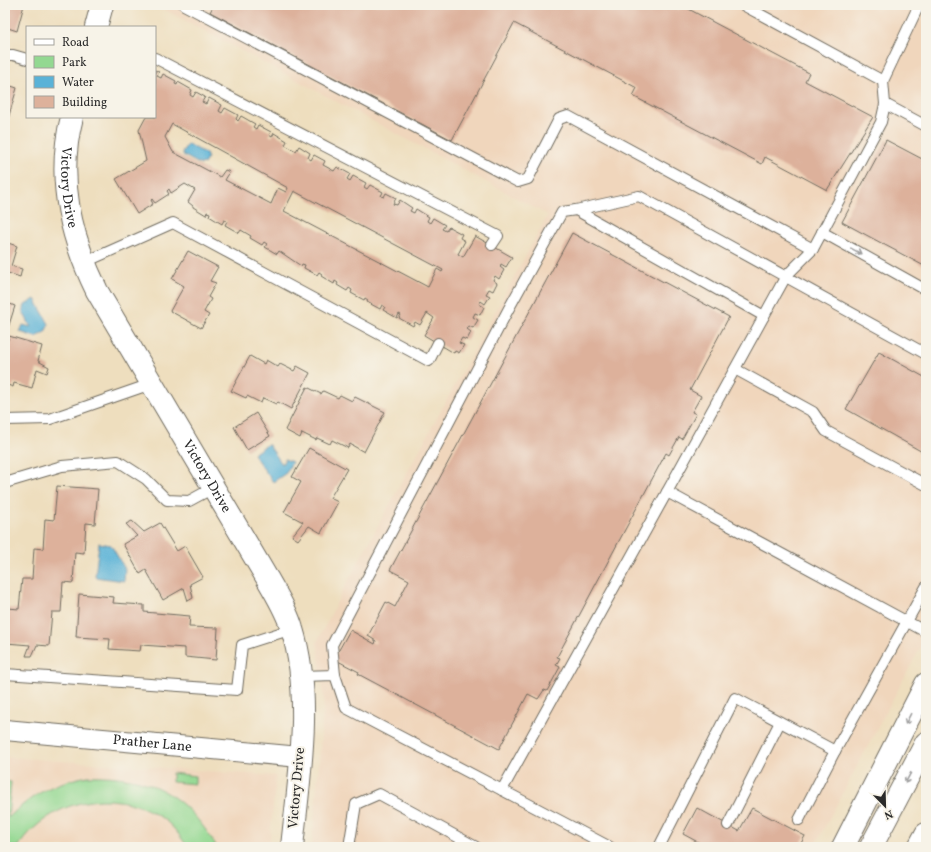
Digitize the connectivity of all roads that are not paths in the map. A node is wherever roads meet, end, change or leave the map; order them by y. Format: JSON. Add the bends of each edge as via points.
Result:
{"nodes":[{"id":1,"x":102,"y":5,"type":"edge"},
{"id":2,"x":184,"y":5,"type":"edge"},
{"id":3,"x":743,"y":5,"type":"edge"},
{"id":4,"x":919,"y":5,"type":"edge"},
{"id":5,"x":96,"y":26,"type":"edge"},
{"id":6,"x":5,"y":55,"type":"edge"},
{"id":7,"x":26,"y":59,"type":"edge"},
{"id":8,"x":156,"y":59,"type":"edge"},
{"id":9,"x":883,"y":81,"type":"junction"},
{"id":10,"x":885,"y":104,"type":"junction"},
{"id":11,"x":72,"y":118,"type":"edge"},
{"id":12,"x":926,"y":126,"type":"edge"},
{"id":13,"x":576,"y":210,"type":"junction"},
{"id":14,"x":822,"y":232,"type":"junction"},
{"id":15,"x":492,"y":245,"type":"dead end"},
{"id":16,"x":813,"y":249,"type":"junction"},
{"id":17,"x":83,"y":263,"type":"junction"},
{"id":18,"x":786,"y":276,"type":"junction"},
{"id":19,"x":926,"y":290,"type":"edge"},
{"id":20,"x":764,"y":316,"type":"junction"},
{"id":21,"x":438,"y":343,"type":"dead end"},
{"id":22,"x":926,"y":354,"type":"edge"},
{"id":23,"x":735,"y":369,"type":"junction"},
{"id":24,"x":151,"y":384,"type":"junction"},
{"id":25,"x":5,"y":420,"type":"edge"},
{"id":26,"x":5,"y":483,"type":"edge"},
{"id":27,"x":926,"y":485,"type":"edge"},
{"id":28,"x":213,"y":488,"type":"junction"},
{"id":29,"x":667,"y":492,"type":"junction"},
{"id":30,"x":926,"y":587,"type":"edge"},
{"id":31,"x":907,"y":621,"type":"junction"},
{"id":32,"x":292,"y":629,"type":"junction"},
{"id":33,"x":926,"y":632,"type":"edge"},
{"id":34,"x":5,"y":674,"type":"edge"},
{"id":35,"x":335,"y":675,"type":"junction"},
{"id":36,"x":302,"y":676,"type":"junction"},
{"id":37,"x":926,"y":684,"type":"edge"},
{"id":38,"x":780,"y":722,"type":"junction"},
{"id":39,"x":5,"y":730,"type":"edge"},
{"id":40,"x":926,"y":744,"type":"edge"},
{"id":41,"x":835,"y":751,"type":"junction"},
{"id":42,"x":300,"y":757,"type":"junction"},
{"id":43,"x":502,"y":790,"type":"junction"},
{"id":44,"x":799,"y":820,"type":"dead end"},
{"id":45,"x":728,"y":825,"type":"dead end"},
{"id":46,"x":926,"y":834,"type":"edge"},
{"id":47,"x":292,"y":847,"type":"edge"},
{"id":48,"x":349,"y":847,"type":"edge"},
{"id":49,"x":476,"y":847,"type":"edge"},
{"id":50,"x":610,"y":847,"type":"edge"},
{"id":51,"x":659,"y":847,"type":"edge"},
{"id":52,"x":843,"y":847,"type":"edge"},
{"id":53,"x":871,"y":847,"type":"edge"},
{"id":54,"x":919,"y":847,"type":"edge"}],
"edges":[{"from":1,"to":5,"type":"street"},
{"from":2,"to":16,"type":"lane","via":[[518,182],[528,179],[558,119],[568,116]]},
{"from":3,"to":9,"type":"lane"},
{"from":4,"to":9,"type":"lane"},
{"from":6,"to":7,"type":"lane"},
{"from":8,"to":15,"type":"lane","via":[[498,236]]},
{"from":9,"to":10,"type":"lane"},
{"from":10,"to":12,"type":"lane"},
{"from":10,"to":14,"type":"lane","via":[[880,122]]},
{"from":11,"to":17,"type":"street","name":"Victory Drive","via":[[66,149],[67,209]]},
{"from":13,"to":18,"type":"lane","via":[[639,196]]},
{"from":13,"to":20,"type":"lane"},
{"from":13,"to":35,"type":"lane","via":[[562,212],[332,645]]},
{"from":14,"to":16,"type":"lane"},
{"from":14,"to":19,"type":"lane","one_way":true},
{"from":16,"to":18,"type":"lane"},
{"from":17,"to":21,"type":"lane","via":[[173,223],[428,361]]},
{"from":17,"to":24,"type":"street","name":"Victory Drive"},
{"from":18,"to":20,"type":"lane"},
{"from":18,"to":22,"type":"lane"},
{"from":20,"to":23,"type":"lane"},
{"from":23,"to":27,"type":"lane","via":[[814,412],[826,431]]},
{"from":23,"to":29,"type":"lane"},
{"from":24,"to":25,"type":"lane","via":[[50,419]]},
{"from":24,"to":28,"type":"street","name":"Victory Drive"},
{"from":26,"to":28,"type":"lane","via":[[62,466],[118,461],[146,479],[167,500],[189,501]]},
{"from":28,"to":32,"type":"street","name":"Victory Drive","via":[[284,608]]},
{"from":29,"to":31,"type":"lane"},
{"from":29,"to":43,"type":"lane"},
{"from":30,"to":31,"type":"lane"},
{"from":31,"to":33,"type":"lane"},
{"from":31,"to":41,"type":"lane"},
{"from":32,"to":34,"type":"lane","via":[[242,645],[237,690]]},
{"from":32,"to":36,"type":"street","name":"Victory Drive"},
{"from":35,"to":36,"type":"lane"},
{"from":35,"to":43,"type":"lane","via":[[346,708]]},
{"from":36,"to":42,"type":"street","name":"Victory Drive"},
{"from":37,"to":52,"type":"street","one_way":true},
{"from":38,"to":41,"type":"lane"},
{"from":38,"to":45,"type":"lane"},
{"from":38,"to":51,"type":"lane","via":[[735,698]]},
{"from":39,"to":42,"type":"street","name":"Prather Lane"},
{"from":40,"to":53,"type":"street","one_way":true},
{"from":41,"to":44,"type":"lane"},
{"from":42,"to":47,"type":"street","name":"Victory Drive"},
{"from":43,"to":50,"type":"lane"},
{"from":46,"to":54,"type":"street"},
{"from":48,"to":49,"type":"lane","via":[[356,804],[379,794]]}]}
